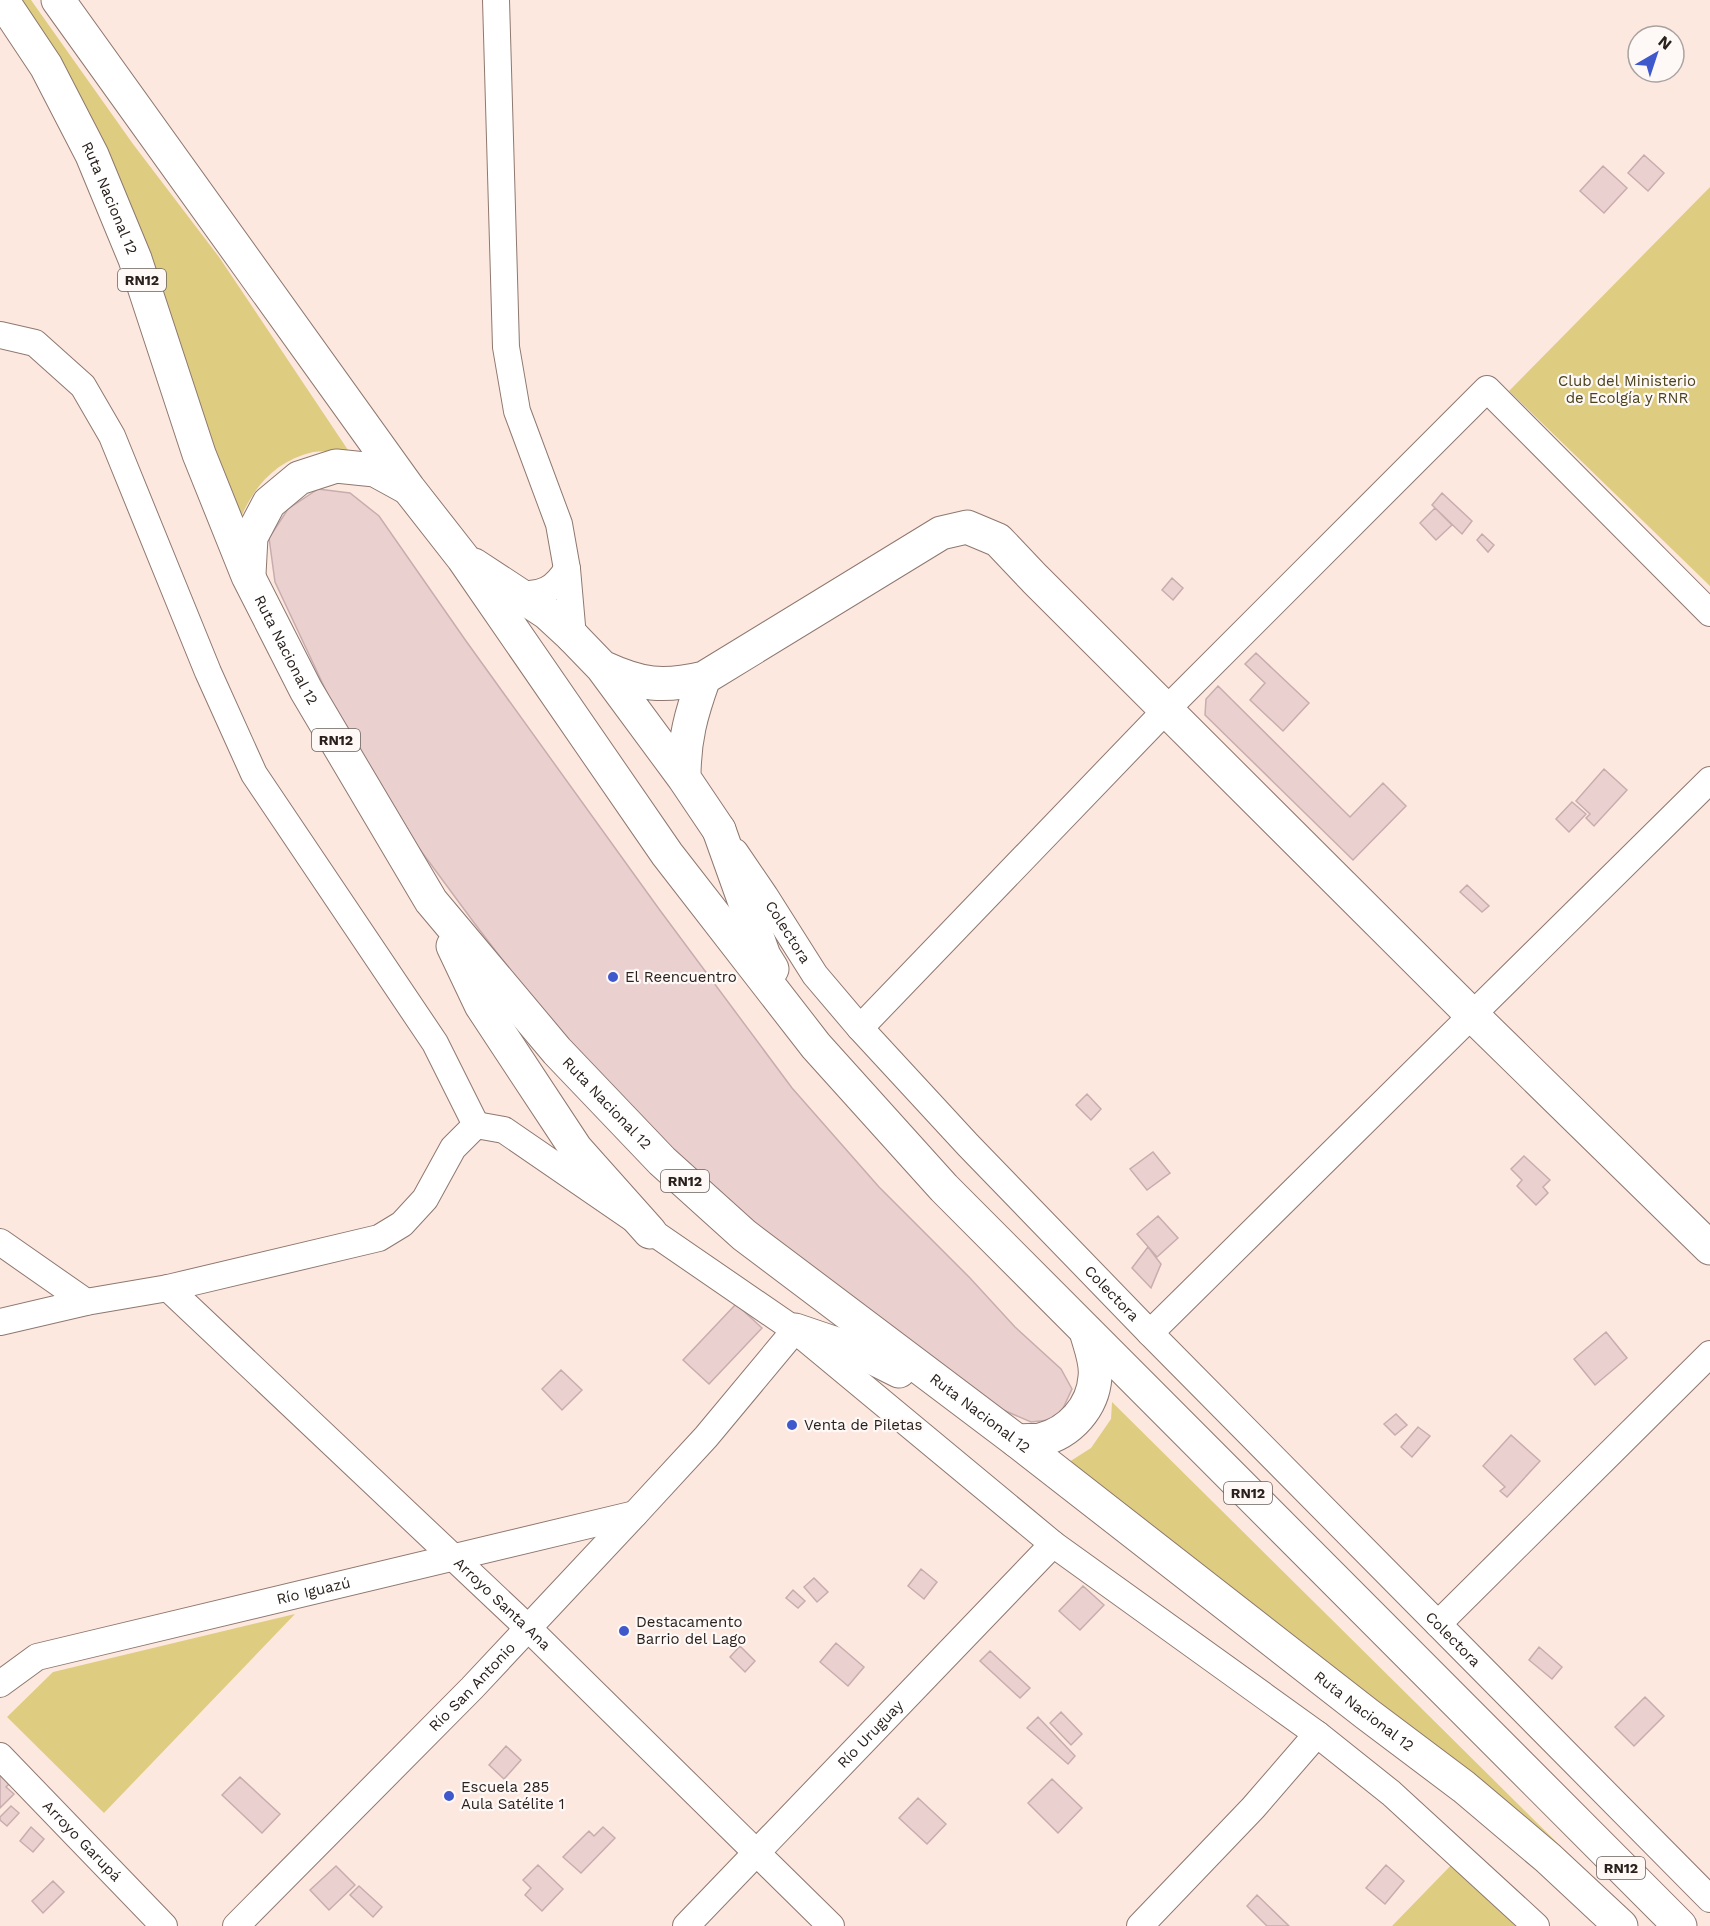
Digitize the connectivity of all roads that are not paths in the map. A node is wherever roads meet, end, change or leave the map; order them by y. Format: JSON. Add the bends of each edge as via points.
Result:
{"nodes":[{"id":1,"x":2,"y":0,"type":"edge"},
{"id":2,"x":58,"y":0,"type":"edge"},
{"id":3,"x":496,"y":0,"type":"edge"},
{"id":4,"x":0,"y":335,"type":"edge"},
{"id":5,"x":409,"y":489,"type":"junction"},
{"id":6,"x":463,"y":558,"type":"junction"},
{"id":7,"x":567,"y":569,"type":"junction"},
{"id":8,"x":248,"y":576,"type":"junction"},
{"id":9,"x":519,"y":593,"type":"junction"},
{"id":10,"x":1710,"y":614,"type":"edge"},
{"id":11,"x":573,"y":637,"type":"junction"},
{"id":12,"x":602,"y":667,"type":"junction"},
{"id":13,"x":704,"y":678,"type":"junction"},
{"id":14,"x":1166,"y":710,"type":"junction"},
{"id":15,"x":684,"y":778,"type":"junction"},
{"id":16,"x":1710,"y":780,"type":"edge"},
{"id":17,"x":719,"y":830,"type":"junction"},
{"id":18,"x":431,"y":901,"type":"junction"},
{"id":19,"x":1471,"y":1014,"type":"junction"},
{"id":20,"x":860,"y":1028,"type":"junction"},
{"id":21,"x":816,"y":1046,"type":"junction"},
{"id":22,"x":476,"y":1125,"type":"junction"},
{"id":23,"x":650,"y":1232,"type":"junction"},
{"id":24,"x":0,"y":1242,"type":"edge"},
{"id":25,"x":1710,"y":1248,"type":"edge"},
{"id":26,"x":168,"y":1288,"type":"junction"},
{"id":27,"x":86,"y":1302,"type":"junction"},
{"id":28,"x":0,"y":1322,"type":"edge"},
{"id":29,"x":795,"y":1330,"type":"junction"},
{"id":30,"x":1086,"y":1331,"type":"junction"},
{"id":31,"x":1150,"y":1333,"type":"junction"},
{"id":32,"x":1710,"y":1354,"type":"edge"},
{"id":33,"x":982,"y":1415,"type":"junction"},
{"id":34,"x":1017,"y":1441,"type":"junction"},
{"id":35,"x":635,"y":1514,"type":"junction"},
{"id":36,"x":1053,"y":1544,"type":"junction"},
{"id":37,"x":453,"y":1557,"type":"junction"},
{"id":38,"x":1438,"y":1624,"type":"junction"},
{"id":39,"x":527,"y":1627,"type":"junction"},
{"id":40,"x":0,"y":1684,"type":"edge"},
{"id":41,"x":1317,"y":1734,"type":"junction"},
{"id":42,"x":0,"y":1756,"type":"edge"},
{"id":43,"x":757,"y":1853,"type":"junction"},
{"id":44,"x":1710,"y":1899,"type":"edge"},
{"id":45,"x":164,"y":1926,"type":"edge"},
{"id":46,"x":236,"y":1926,"type":"edge"},
{"id":47,"x":686,"y":1926,"type":"edge"},
{"id":48,"x":831,"y":1926,"type":"edge"},
{"id":49,"x":1140,"y":1926,"type":"edge"},
{"id":50,"x":1536,"y":1926,"type":"edge"},
{"id":51,"x":1621,"y":1926,"type":"edge"},
{"id":52,"x":1680,"y":1926,"type":"edge"}],
"edges":[{"from":1,"to":8,"type":"main road","name":"Ruta Nacional 12","number":"RN12","via":[[46,66],[93,155],[135,259],[199,454]]},
{"from":2,"to":5,"type":"main road","number":"RN12"},
{"from":3,"to":7,"type":"street","via":[[506,347],[518,411],[559,524]]},
{"from":4,"to":22,"type":"street","via":[[34,343],[83,386],[112,436],[254,774],[435,1043]]},
{"from":5,"to":6,"type":"main road","number":"RN12"},
{"from":5,"to":8,"type":"main road","via":[[375,470],[336,466],[299,478],[269,502],[252,537]]},
{"from":6,"to":9,"type":"main road","name":"Colectora"},
{"from":6,"to":21,"type":"main road","number":"RN12","via":[[667,854]]},
{"from":7,"to":9,"type":"street","via":[[553,588],[530,595]]},
{"from":7,"to":11,"type":"street"},
{"from":8,"to":18,"type":"main road","name":"Ruta Nacional 12","number":"RN12","via":[[306,690]]},
{"from":9,"to":11,"type":"main road","name":"Colectora"},
{"from":10,"to":14,"type":"street","via":[[1487,389]]},
{"from":11,"to":12,"type":"main road","name":"Colectora"},
{"from":12,"to":13,"type":"main road","via":[[652,684]]},
{"from":12,"to":15,"type":"main road","name":"Colectora"},
{"from":13,"to":14,"type":"main road","via":[[941,533],[967,527],[998,540]]},
{"from":13,"to":15,"type":"main road","via":[[687,730]]},
{"from":14,"to":19,"type":"main road"},
{"from":14,"to":20,"type":"street"},
{"from":15,"to":17,"type":"main road","name":"Colectora"},
{"from":16,"to":19,"type":"street"},
{"from":17,"to":20,"type":"street","name":"Colectora","via":[[815,975]]},
{"from":17,"to":21,"type":"main road","via":[[764,956]]},
{"from":18,"to":23,"type":"main road","via":[[481,1005],[576,1149]]},
{"from":18,"to":33,"type":"main road","name":"Ruta Nacional 12","number":"RN12","via":[[557,1051],[662,1161],[744,1235]]},
{"from":19,"to":25,"type":"main road"},
{"from":19,"to":31,"type":"street"},
{"from":20,"to":31,"type":"street","name":"Colectora"},
{"from":21,"to":30,"type":"main road","number":"RN12","via":[[944,1188]]},
{"from":22,"to":23,"type":"street","via":[[504,1130]]},
{"from":22,"to":26,"type":"street","via":[[453,1148],[425,1198],[402,1224],[380,1238]]},
{"from":23,"to":29,"type":"street"},
{"from":24,"to":27,"type":"street"},
{"from":26,"to":27,"type":"street"},
{"from":26,"to":37,"type":"street","name":"Arroyo Santa Ana"},
{"from":27,"to":28,"type":"street"},
{"from":29,"to":33,"type":"main road","via":[[863,1353]]},
{"from":29,"to":35,"type":"street","name":"Río San Antonio","via":[[706,1437]]},
{"from":29,"to":36,"type":"street"},
{"from":30,"to":34,"type":"main road","via":[[1096,1376],[1090,1399],[1078,1418],[1061,1432],[1040,1440]]},
{"from":30,"to":52,"type":"main road","number":"RN12"},
{"from":31,"to":38,"type":"street","name":"Colectora"},
{"from":32,"to":38,"type":"street"},
{"from":33,"to":34,"type":"main road","name":"Ruta Nacional 12","number":"RN12"},
{"from":34,"to":51,"type":"main road","name":"Ruta Nacional 12","number":"RN12","via":[[1464,1787]]},
{"from":35,"to":37,"type":"street","name":"Río Iguazú"},
{"from":35,"to":39,"type":"street","name":"Río San Antonio"},
{"from":36,"to":41,"type":"street"},
{"from":36,"to":43,"type":"street","name":"Río Uruguay"},
{"from":37,"to":39,"type":"street","name":"Arroyo Santa Ana"},
{"from":37,"to":40,"type":"street","name":"Río Iguazú","via":[[37,1657]]},
{"from":38,"to":44,"type":"street","name":"Colectora"},
{"from":39,"to":43,"type":"street","name":"Arroyo Santa Ana"},
{"from":39,"to":46,"type":"street","name":"Río San Antonio"},
{"from":41,"to":49,"type":"street","via":[[1253,1808]]},
{"from":41,"to":50,"type":"street","via":[[1391,1793]]},
{"from":42,"to":45,"type":"street","name":"Arroyo Garupá"},
{"from":43,"to":47,"type":"street","name":"Río Uruguay"},
{"from":43,"to":48,"type":"street","name":"Arroyo Santa Ana"}]}
